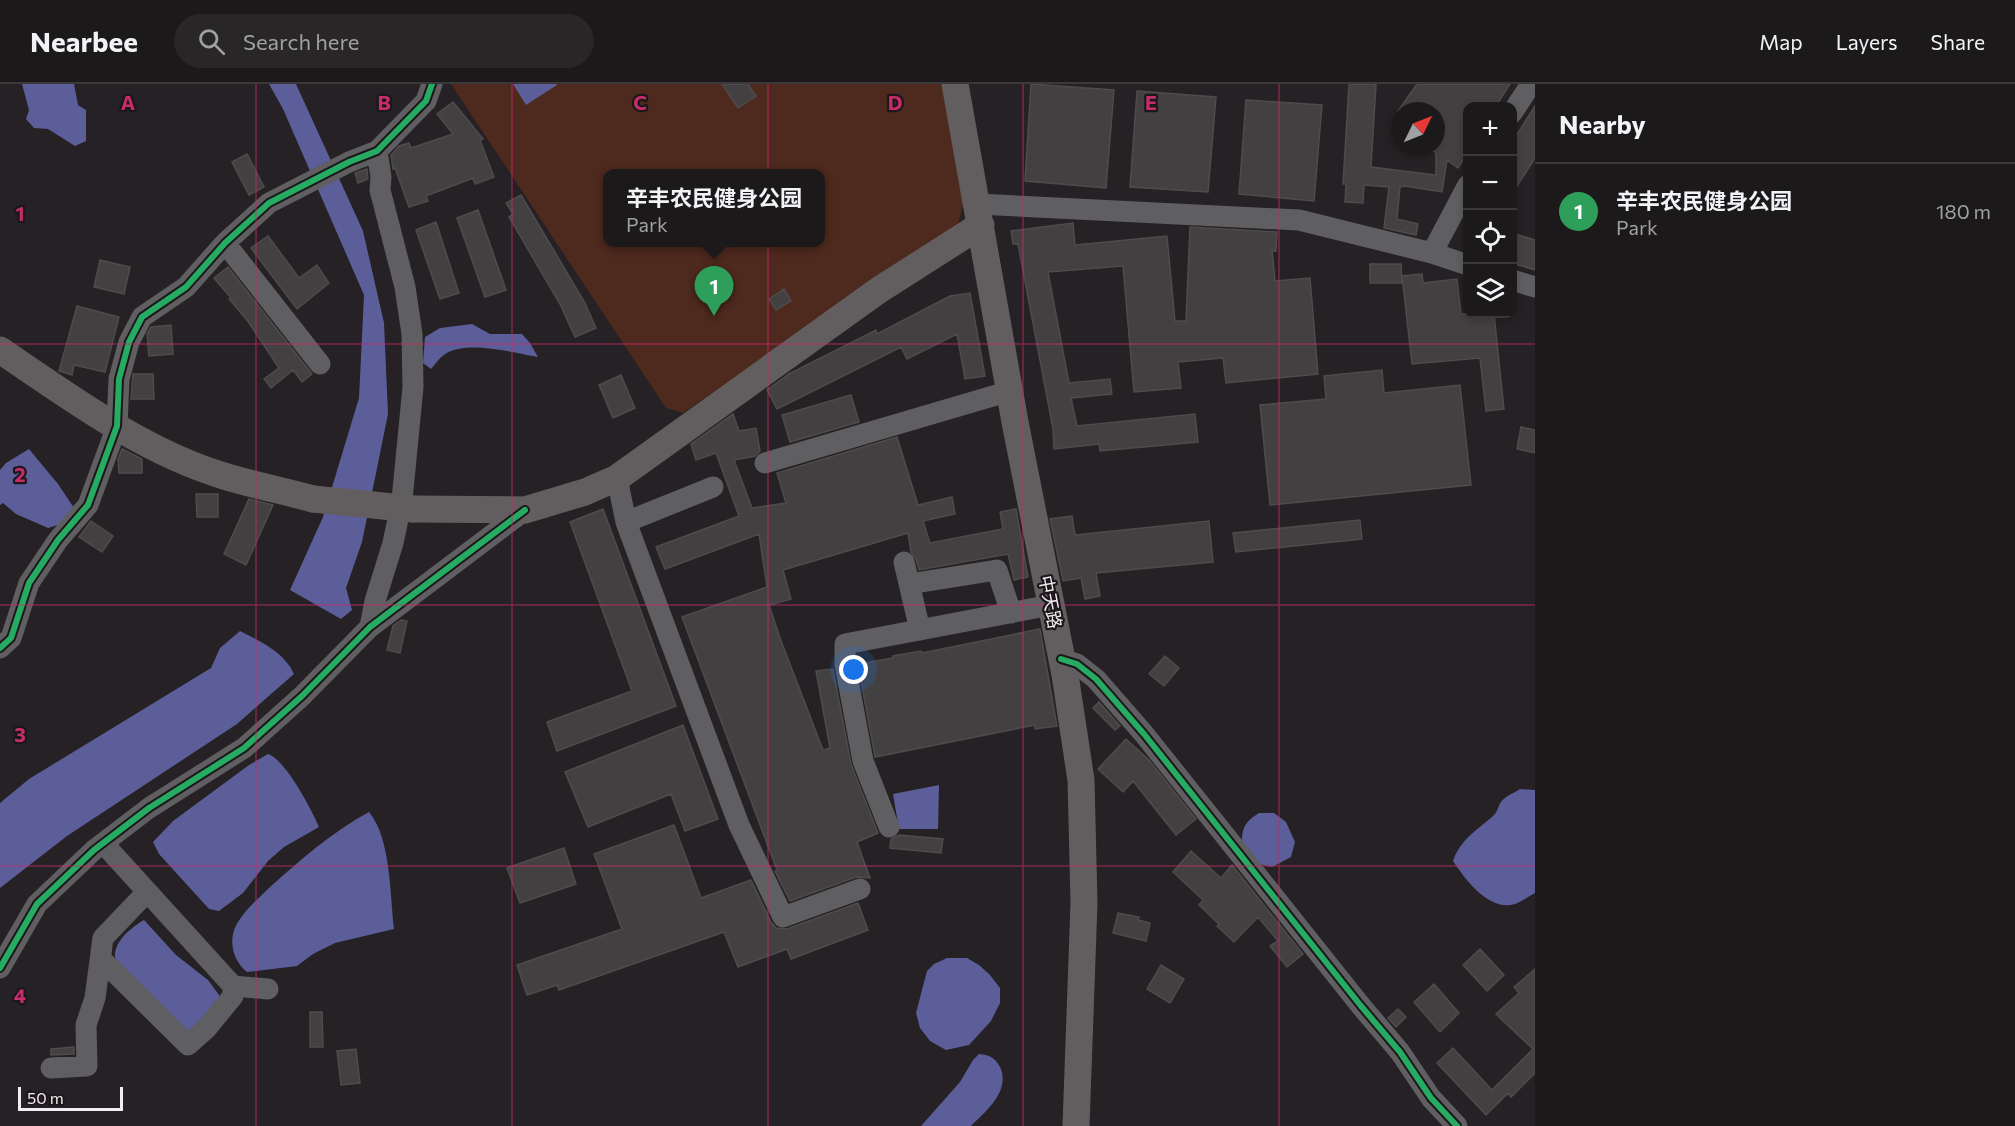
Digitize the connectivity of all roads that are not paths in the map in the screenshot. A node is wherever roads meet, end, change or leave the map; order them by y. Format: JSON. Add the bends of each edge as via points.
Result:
{"nodes":[{"id":1,"x":432,"y":84,"type":"edge"},
{"id":2,"x":955,"y":84,"type":"edge"},
{"id":3,"x":1531,"y":84,"type":"edge"},
{"id":4,"x":1517,"y":105,"type":"edge"},
{"id":5,"x":377,"y":151,"type":"junction"},
{"id":6,"x":1463,"y":193,"type":"edge"},
{"id":7,"x":979,"y":214,"type":"junction"},
{"id":8,"x":225,"y":243,"type":"junction"},
{"id":9,"x":1432,"y":254,"type":"junction"},
{"id":10,"x":1464,"y":264,"type":"edge"},
{"id":11,"x":1517,"y":282,"type":"edge"},
{"id":12,"x":1535,"y":287,"type":"edge"},
{"id":13,"x":0,"y":350,"type":"edge"},
{"id":14,"x":320,"y":364,"type":"dead end"},
{"id":15,"x":1010,"y":391,"type":"junction"},
{"id":16,"x":117,"y":426,"type":"junction"},
{"id":17,"x":765,"y":463,"type":"dead end"},
{"id":18,"x":617,"y":478,"type":"junction"},
{"id":19,"x":713,"y":487,"type":"dead end"},
{"id":20,"x":525,"y":510,"type":"junction"},
{"id":21,"x":626,"y":522,"type":"junction"},
{"id":22,"x":904,"y":562,"type":"dead end"},
{"id":23,"x":909,"y":584,"type":"junction"},
{"id":24,"x":1051,"y":605,"type":"junction"},
{"id":25,"x":1011,"y":613,"type":"junction"},
{"id":26,"x":370,"y":627,"type":"junction"},
{"id":27,"x":920,"y":630,"type":"junction"},
{"id":28,"x":0,"y":648,"type":"edge"},
{"id":29,"x":1061,"y":659,"type":"junction"},
{"id":30,"x":890,"y":827,"type":"dead end"},
{"id":31,"x":103,"y":843,"type":"junction"},
{"id":32,"x":860,"y":889,"type":"dead end"},
{"id":33,"x":147,"y":892,"type":"junction"},
{"id":34,"x":101,"y":959,"type":"junction"},
{"id":35,"x":0,"y":968,"type":"edge"},
{"id":36,"x":233,"y":986,"type":"junction"},
{"id":37,"x":268,"y":990,"type":"dead end"},
{"id":38,"x":51,"y":1068,"type":"dead end"},
{"id":39,"x":1076,"y":1126,"type":"edge"},
{"id":40,"x":1457,"y":1126,"type":"edge"}],
"edges":[{"from":1,"to":5,"type":"street","via":[[426,100]]},
{"from":2,"to":7,"type":"main road","name":"中天路"},
{"from":3,"to":4,"type":"street"},
{"from":5,"to":8,"type":"street","via":[[269,203]]},
{"from":5,"to":26,"type":"street","via":[[380,190],[405,287],[412,334],[413,387],[402,500]]},
{"from":6,"to":9,"type":"street"},
{"from":7,"to":9,"type":"street","via":[[1299,220]]},
{"from":7,"to":15,"type":"main road","name":"中天路"},
{"from":7,"to":18,"type":"main road"},
{"from":8,"to":14,"type":"street"},
{"from":8,"to":16,"type":"street","via":[[186,287],[138,323],[119,379]]},
{"from":9,"to":10,"type":"street"},
{"from":11,"to":12,"type":"street"},
{"from":13,"to":16,"type":"main road"},
{"from":15,"to":17,"type":"street"},
{"from":15,"to":24,"type":"main road","name":"中天路"},
{"from":16,"to":20,"type":"main road","bridge":true,"via":[[168,454],[223,476],[313,499],[413,509]]},
{"from":16,"to":28,"type":"street","via":[[88,505],[29,583],[12,638]]},
{"from":18,"to":20,"type":"main road"},
{"from":18,"to":21,"type":"street"},
{"from":19,"to":21,"type":"street"},
{"from":20,"to":26,"type":"street"},
{"from":21,"to":32,"type":"street","via":[[739,825],[783,917]]},
{"from":22,"to":23,"type":"street"},
{"from":23,"to":25,"type":"street","via":[[997,570]]},
{"from":23,"to":27,"type":"street"},
{"from":24,"to":25,"type":"street"},
{"from":24,"to":29,"type":"main road","name":"中天路"},
{"from":25,"to":27,"type":"street"},
{"from":26,"to":31,"type":"street","via":[[303,696],[244,748],[149,808]]},
{"from":27,"to":30,"type":"street","via":[[845,644],[844,664],[863,761]]},
{"from":29,"to":39,"type":"main road","name":"中天路","via":[[1081,780],[1084,903]]},
{"from":29,"to":40,"type":"street","via":[[1077,664],[1096,679],[1144,734]]},
{"from":31,"to":33,"type":"street"},
{"from":31,"to":35,"type":"street","via":[[38,904]]},
{"from":33,"to":34,"type":"street","via":[[103,938]]},
{"from":33,"to":36,"type":"street"},
{"from":34,"to":36,"type":"street","via":[[188,1046],[233,996]]},
{"from":34,"to":38,"type":"street","via":[[86,1025],[87,1066]]},
{"from":36,"to":37,"type":"street"}]}
